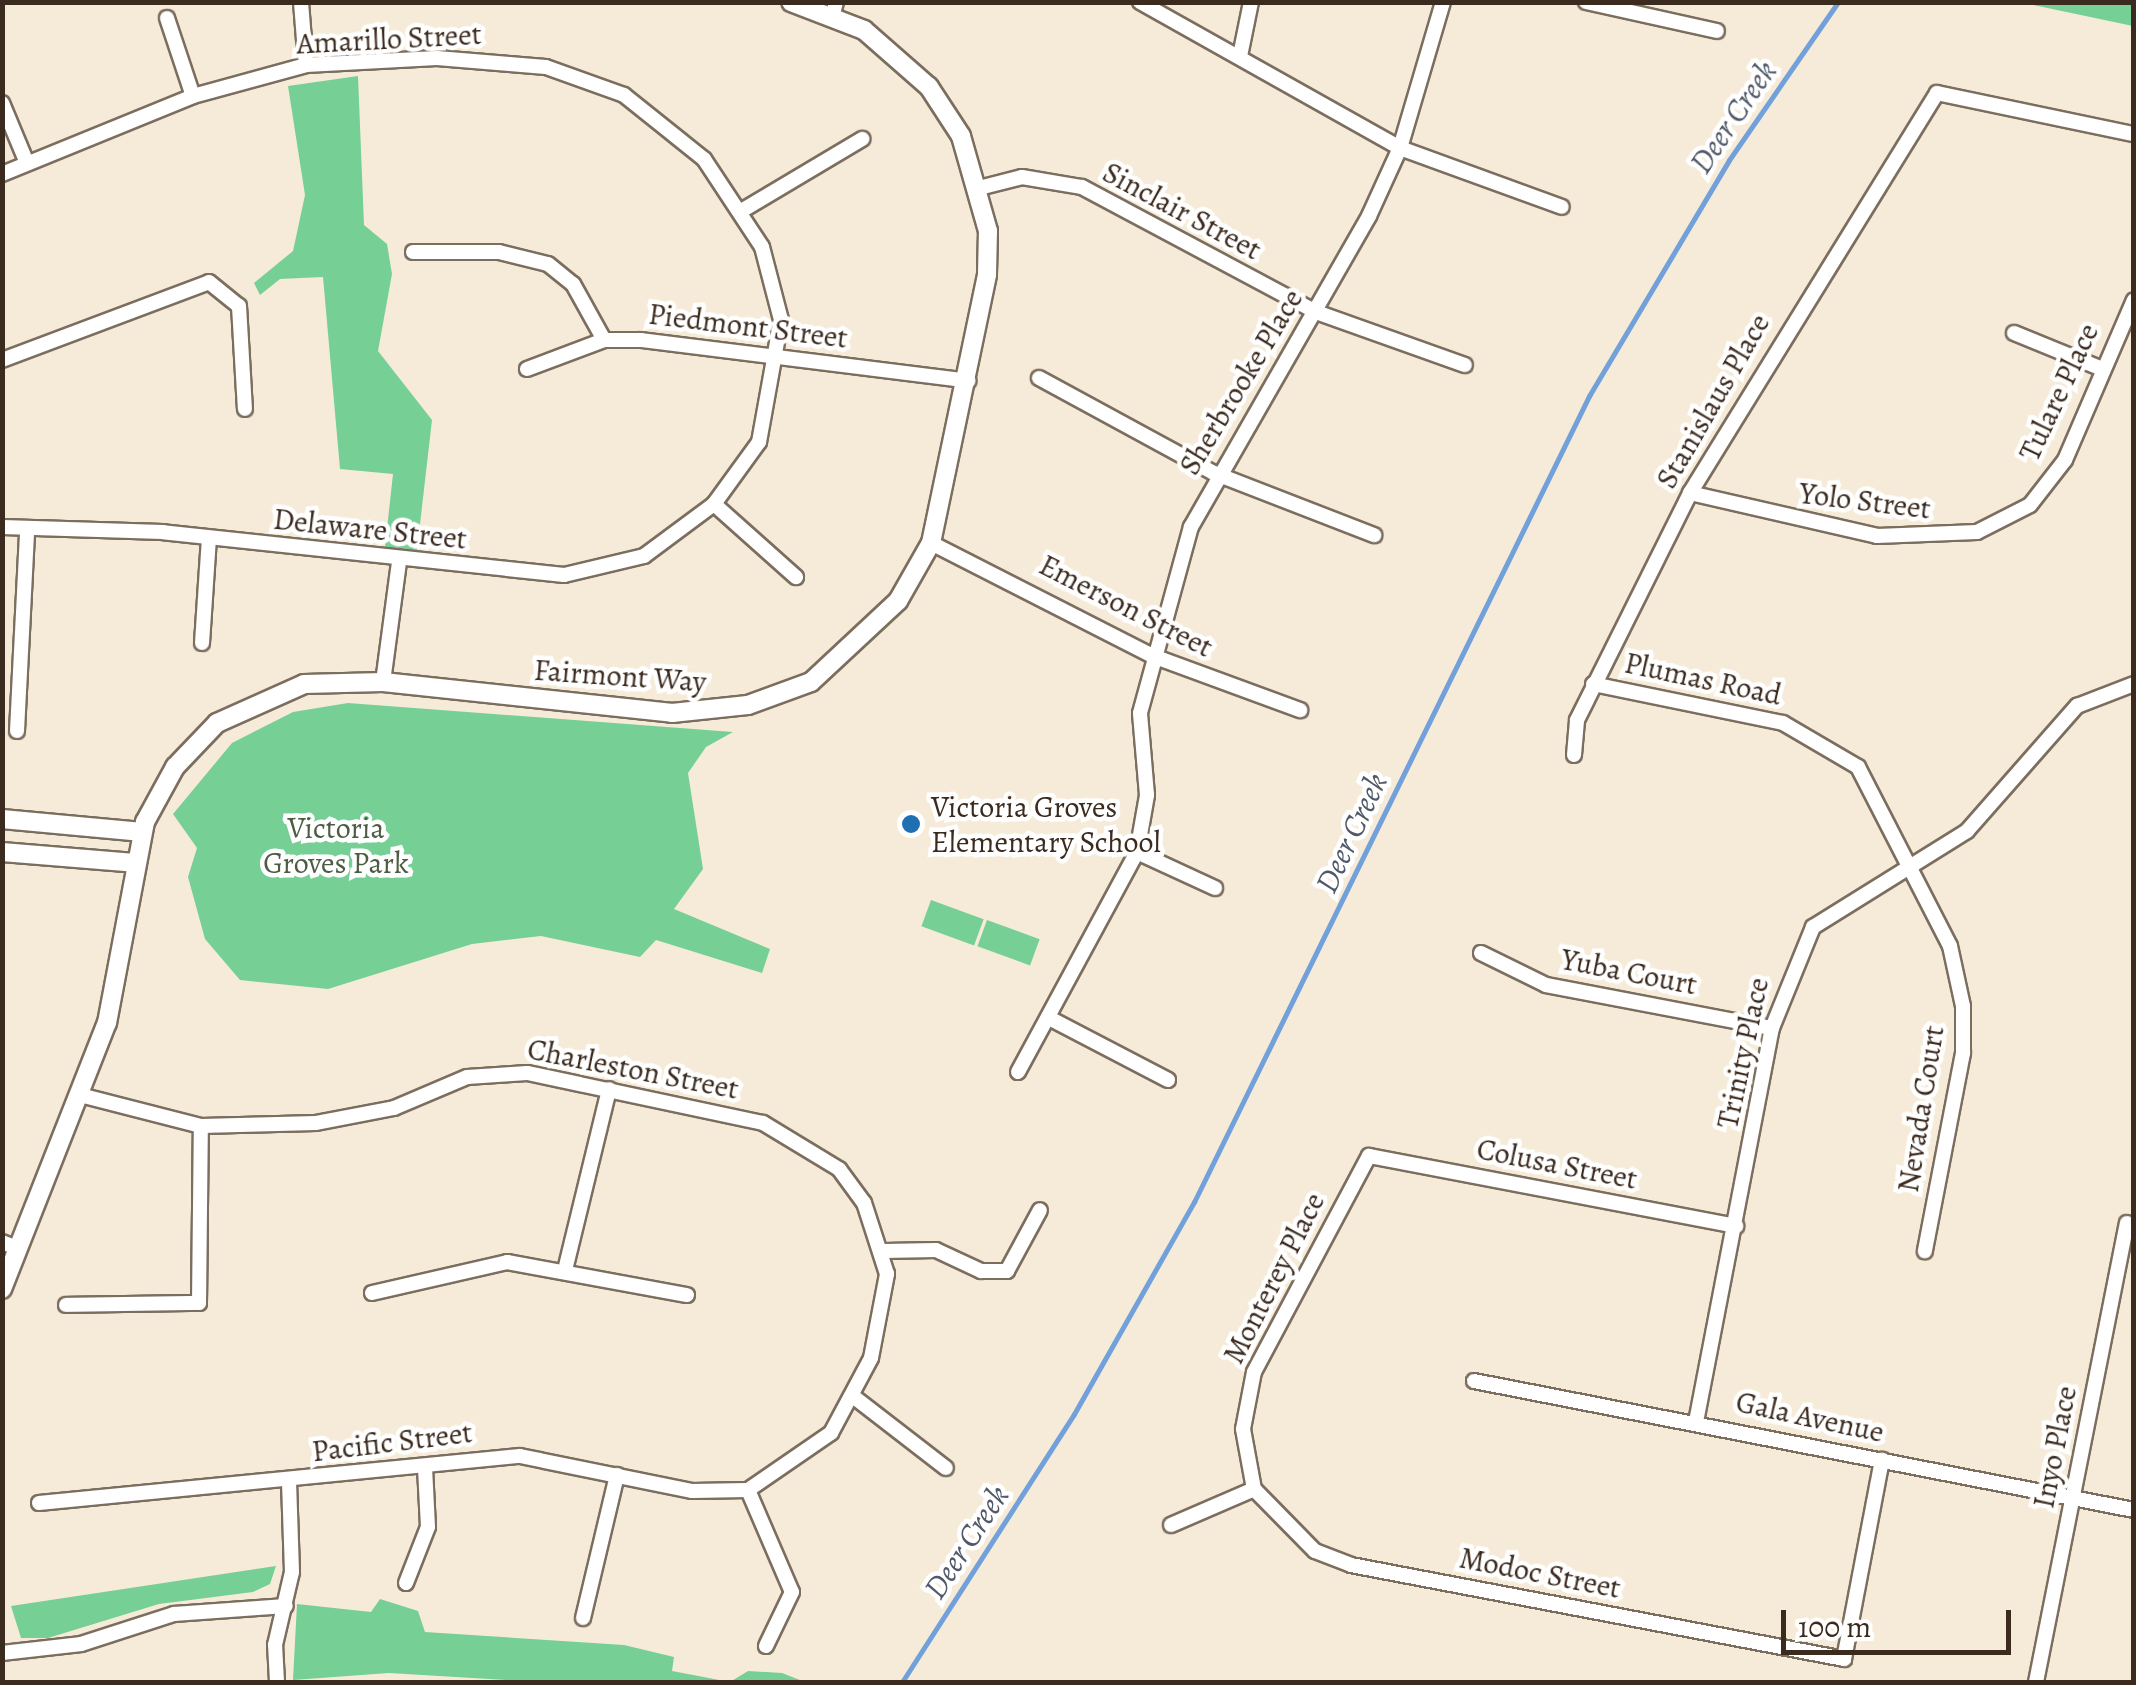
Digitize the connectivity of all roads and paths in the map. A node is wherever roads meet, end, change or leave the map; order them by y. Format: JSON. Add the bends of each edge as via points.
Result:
{"nodes":[{"id":1,"x":301,"y":2,"type":"edge"},
{"id":2,"x":791,"y":2,"type":"edge"},
{"id":3,"x":1140,"y":2,"type":"edge"},
{"id":4,"x":1251,"y":2,"type":"edge"},
{"id":5,"x":1442,"y":2,"type":"edge"},
{"id":6,"x":1586,"y":2,"type":"edge"},
{"id":7,"x":834,"y":8,"type":"edge"},
{"id":8,"x":167,"y":18,"type":"dead end"},
{"id":9,"x":1717,"y":31,"type":"dead end"},
{"id":10,"x":1240,"y":56,"type":"junction"},
{"id":11,"x":306,"y":65,"type":"junction"},
{"id":12,"x":193,"y":96,"type":"junction"},
{"id":13,"x":2,"y":103,"type":"edge"},
{"id":14,"x":2134,"y":134,"type":"edge"},
{"id":15,"x":862,"y":139,"type":"dead end"},
{"id":16,"x":1400,"y":148,"type":"junction"},
{"id":17,"x":27,"y":163,"type":"junction"},
{"id":18,"x":2,"y":174,"type":"edge"},
{"id":19,"x":979,"y":188,"type":"junction"},
{"id":20,"x":1562,"y":207,"type":"dead end"},
{"id":21,"x":743,"y":210,"type":"junction"},
{"id":22,"x":413,"y":252,"type":"dead end"},
{"id":23,"x":2134,"y":300,"type":"edge"},
{"id":24,"x":1316,"y":312,"type":"junction"},
{"id":25,"x":2014,"y":333,"type":"dead end"},
{"id":26,"x":604,"y":340,"type":"junction"},
{"id":27,"x":780,"y":356,"type":"junction"},
{"id":28,"x":2,"y":360,"type":"edge"},
{"id":29,"x":1464,"y":365,"type":"dead end"},
{"id":30,"x":2102,"y":368,"type":"junction"},
{"id":31,"x":527,"y":369,"type":"dead end"},
{"id":32,"x":1040,"y":378,"type":"dead end"},
{"id":33,"x":968,"y":381,"type":"junction"},
{"id":34,"x":245,"y":410,"type":"dead end"},
{"id":35,"x":1214,"y":473,"type":"junction"},
{"id":36,"x":1690,"y":493,"type":"junction"},
{"id":37,"x":714,"y":504,"type":"junction"},
{"id":38,"x":2030,"y":504,"type":"joint"},
{"id":39,"x":2,"y":527,"type":"edge"},
{"id":40,"x":27,"y":533,"type":"junction"},
{"id":41,"x":1374,"y":535,"type":"dead end"},
{"id":42,"x":210,"y":538,"type":"junction"},
{"id":43,"x":931,"y":542,"type":"junction"},
{"id":44,"x":399,"y":562,"type":"junction"},
{"id":45,"x":796,"y":577,"type":"dead end"},
{"id":46,"x":202,"y":644,"type":"dead end"},
{"id":47,"x":1153,"y":656,"type":"junction"},
{"id":48,"x":383,"y":682,"type":"junction"},
{"id":49,"x":1593,"y":684,"type":"junction"},
{"id":50,"x":2134,"y":684,"type":"edge"},
{"id":51,"x":1300,"y":710,"type":"dead end"},
{"id":52,"x":18,"y":731,"type":"dead end"},
{"id":53,"x":1574,"y":755,"type":"dead end"},
{"id":54,"x":2,"y":819,"type":"edge"},
{"id":55,"x":142,"y":832,"type":"junction"},
{"id":56,"x":2,"y":852,"type":"edge"},
{"id":57,"x":1137,"y":852,"type":"junction"},
{"id":58,"x":135,"y":863,"type":"junction"},
{"id":59,"x":1912,"y":865,"type":"junction"},
{"id":60,"x":1215,"y":888,"type":"dead end"},
{"id":61,"x":1481,"y":954,"type":"dead end"},
{"id":62,"x":1051,"y":1019,"type":"junction"},
{"id":63,"x":1772,"y":1028,"type":"junction"},
{"id":64,"x":1018,"y":1072,"type":"dead end"},
{"id":65,"x":1168,"y":1080,"type":"dead end"},
{"id":66,"x":609,"y":1089,"type":"junction"},
{"id":67,"x":80,"y":1095,"type":"junction"},
{"id":68,"x":202,"y":1126,"type":"junction"},
{"id":69,"x":1369,"y":1156,"type":"joint"},
{"id":70,"x":1040,"y":1210,"type":"dead end"},
{"id":71,"x":2127,"y":1223,"type":"dead end"},
{"id":72,"x":1736,"y":1226,"type":"junction"},
{"id":73,"x":11,"y":1245,"type":"edge"},
{"id":74,"x":884,"y":1251,"type":"junction"},
{"id":75,"x":1925,"y":1251,"type":"dead end"},
{"id":76,"x":566,"y":1266,"type":"junction"},
{"id":77,"x":2,"y":1289,"type":"edge"},
{"id":78,"x":372,"y":1293,"type":"dead end"},
{"id":79,"x":687,"y":1295,"type":"dead end"},
{"id":80,"x":66,"y":1305,"type":"dead end"},
{"id":81,"x":1474,"y":1381,"type":"dead end"},
{"id":82,"x":854,"y":1398,"type":"junction"},
{"id":83,"x":1696,"y":1422,"type":"junction"},
{"id":84,"x":1882,"y":1460,"type":"junction"},
{"id":85,"x":425,"y":1467,"type":"junction"},
{"id":86,"x":946,"y":1468,"type":"dead end"},
{"id":87,"x":617,"y":1474,"type":"junction"},
{"id":88,"x":289,"y":1481,"type":"junction"},
{"id":89,"x":1254,"y":1488,"type":"junction"},
{"id":90,"x":748,"y":1490,"type":"junction"},
{"id":91,"x":2073,"y":1499,"type":"junction"},
{"id":92,"x":38,"y":1503,"type":"dead end"},
{"id":93,"x":2134,"y":1510,"type":"edge"},
{"id":94,"x":1171,"y":1525,"type":"dead end"},
{"id":95,"x":406,"y":1584,"type":"dead end"},
{"id":96,"x":286,"y":1606,"type":"junction"},
{"id":97,"x":583,"y":1618,"type":"dead end"},
{"id":98,"x":766,"y":1646,"type":"dead end"},
{"id":99,"x":2,"y":1654,"type":"edge"},
{"id":100,"x":277,"y":1682,"type":"edge"},
{"id":101,"x":2036,"y":1682,"type":"edge"}],
"edges":[{"from":1,"to":11,"type":"street"},
{"from":2,"to":7,"type":"street","name":"Fairmont Way"},
{"from":3,"to":10,"type":"street"},
{"from":4,"to":10,"type":"street"},
{"from":5,"to":16,"type":"street","name":"Sherbrooke Place"},
{"from":6,"to":9,"type":"street"},
{"from":7,"to":19,"type":"street","name":"Fairmont Way","via":[[891,48],[929,88],[961,136]]},
{"from":8,"to":12,"type":"street"},
{"from":10,"to":16,"type":"street"},
{"from":11,"to":12,"type":"street","name":"Amarillo Street"},
{"from":11,"to":21,"type":"street","name":"Amarillo Street","via":[[437,58],[586,78],[656,116]]},
{"from":12,"to":17,"type":"street","name":"Amarillo Street"},
{"from":13,"to":17,"type":"street"},
{"from":14,"to":36,"type":"street","name":"Stanislaus Place","via":[[1937,93]]},
{"from":15,"to":21,"type":"street"},
{"from":16,"to":20,"type":"street"},
{"from":16,"to":24,"type":"street","name":"Sherbrooke Place"},
{"from":17,"to":18,"type":"street","name":"Amarillo Street"},
{"from":19,"to":24,"type":"street","name":"Sinclair Street","via":[[1022,177],[1082,187]]},
{"from":19,"to":33,"type":"street","name":"Fairmont Way","via":[[988,274]]},
{"from":21,"to":27,"type":"street","name":"Amarillo Street","via":[[774,282]]},
{"from":22,"to":26,"type":"street","via":[[499,252],[548,264],[573,284]]},
{"from":23,"to":30,"type":"street","name":"Tulare Place"},
{"from":24,"to":29,"type":"street","name":"Sinclair Street"},
{"from":24,"to":35,"type":"street","name":"Sherbrooke Place"},
{"from":25,"to":30,"type":"street"},
{"from":26,"to":27,"type":"street","name":"Piedmont Street"},
{"from":26,"to":31,"type":"street","name":"Piedmont Street"},
{"from":27,"to":33,"type":"street","name":"Piedmont Street"},
{"from":27,"to":37,"type":"street","name":"Delaware Street","via":[[759,442]]},
{"from":28,"to":34,"type":"street","via":[[208,282],[227,288],[239,306]]},
{"from":30,"to":38,"type":"street","name":"Tulare Place","via":[[2064,460]]},
{"from":32,"to":35,"type":"street"},
{"from":33,"to":43,"type":"street","name":"Fairmont Way"},
{"from":35,"to":41,"type":"street"},
{"from":35,"to":47,"type":"street","name":"Sherbrooke Place"},
{"from":36,"to":38,"type":"street","name":"Yolo Street","via":[[1927,541],[1977,532]]},
{"from":36,"to":49,"type":"street","name":"Stanislaus Place"},
{"from":37,"to":44,"type":"street","name":"Delaware Street","via":[[644,556],[564,576]]},
{"from":37,"to":45,"type":"street"},
{"from":39,"to":40,"type":"street","name":"Delaware Street"},
{"from":40,"to":42,"type":"street","name":"Delaware Street"},
{"from":40,"to":52,"type":"street"},
{"from":42,"to":44,"type":"street","name":"Delaware Street"},
{"from":42,"to":46,"type":"street"},
{"from":43,"to":47,"type":"street","name":"Emerson Street"},
{"from":43,"to":48,"type":"street","name":"Fairmont Way","via":[[898,602],[846,656],[811,682],[748,705],[672,712]]},
{"from":44,"to":48,"type":"street"},
{"from":47,"to":51,"type":"street","name":"Emerson Street"},
{"from":47,"to":57,"type":"street","name":"Sherbrooke Place","via":[[1140,713],[1147,795]]},
{"from":48,"to":55,"type":"street","name":"Fairmont Way","via":[[304,684],[242,708],[175,767]]},
{"from":49,"to":53,"type":"street","name":"Stanislaus Place"},
{"from":49,"to":59,"type":"street","name":"Plumas Road","via":[[1783,722],[1831,745],[1858,767]]},
{"from":50,"to":59,"type":"street","name":"Trinity Place","via":[[2078,706],[2044,736],[1996,808]]},
{"from":54,"to":55,"type":"street"},
{"from":55,"to":58,"type":"street","name":"Fairmont Way"},
{"from":56,"to":58,"type":"street"},
{"from":57,"to":60,"type":"street"},
{"from":57,"to":62,"type":"street","name":"Sherbrooke Place"},
{"from":58,"to":67,"type":"street","name":"Fairmont Way","via":[[107,1023]]},
{"from":59,"to":63,"type":"street","name":"Trinity Place","via":[[1812,927]]},
{"from":59,"to":75,"type":"street","name":"Nevada Court","via":[[1950,946],[1964,1029]]},
{"from":61,"to":63,"type":"street","name":"Yuba Court","via":[[1546,984]]},
{"from":62,"to":64,"type":"street","name":"Sherbrooke Place"},
{"from":62,"to":65,"type":"street"},
{"from":63,"to":72,"type":"street","name":"Trinity Place"},
{"from":66,"to":68,"type":"street","name":"Charleston Street","via":[[492,1072],[357,1118]]},
{"from":66,"to":74,"type":"street","name":"Charleston Street","via":[[798,1136],[839,1169]]},
{"from":66,"to":76,"type":"street"},
{"from":67,"to":68,"type":"street","name":"Charleston Street"},
{"from":67,"to":73,"type":"street","name":"Fairmont Way"},
{"from":68,"to":80,"type":"street","via":[[200,1303]]},
{"from":69,"to":72,"type":"street","name":"Colusa Street"},
{"from":69,"to":89,"type":"street","name":"Monterey Place","via":[[1254,1372],[1243,1429]]},
{"from":70,"to":74,"type":"street","via":[[1006,1271],[936,1250]]},
{"from":71,"to":91,"type":"street","name":"Inyo Place"},
{"from":72,"to":83,"type":"street","name":"Trinity Place"},
{"from":73,"to":77,"type":"street","name":"Fairmont Way"},
{"from":74,"to":82,"type":"street","via":[[878,1330]]},
{"from":76,"to":78,"type":"street","via":[[507,1262]]},
{"from":76,"to":79,"type":"street"},
{"from":81,"to":83,"type":"street","name":"Gala Avenue"},
{"from":82,"to":86,"type":"street"},
{"from":82,"to":90,"type":"street","via":[[811,1454]]},
{"from":83,"to":84,"type":"street","name":"Gala Avenue"},
{"from":84,"to":89,"type":"street","name":"Modoc Street","via":[[1844,1659],[1351,1565],[1314,1550]]},
{"from":84,"to":91,"type":"street","name":"Gala Avenue"},
{"from":85,"to":87,"type":"street","name":"Pacific Street","via":[[520,1456]]},
{"from":85,"to":88,"type":"street","name":"Pacific Street"},
{"from":85,"to":95,"type":"street","via":[[428,1526]]},
{"from":87,"to":90,"type":"street","name":"Pacific Street","via":[[692,1491]]},
{"from":87,"to":97,"type":"street"},
{"from":88,"to":92,"type":"street","name":"Pacific Street"},
{"from":88,"to":96,"type":"street"},
{"from":89,"to":94,"type":"street"},
{"from":90,"to":98,"type":"street","via":[[792,1592]]},
{"from":91,"to":93,"type":"street","name":"Gala Avenue"},
{"from":91,"to":101,"type":"street","name":"Inyo Place"},
{"from":96,"to":99,"type":"street","via":[[174,1614],[81,1644]]},
{"from":96,"to":100,"type":"street"}]}
